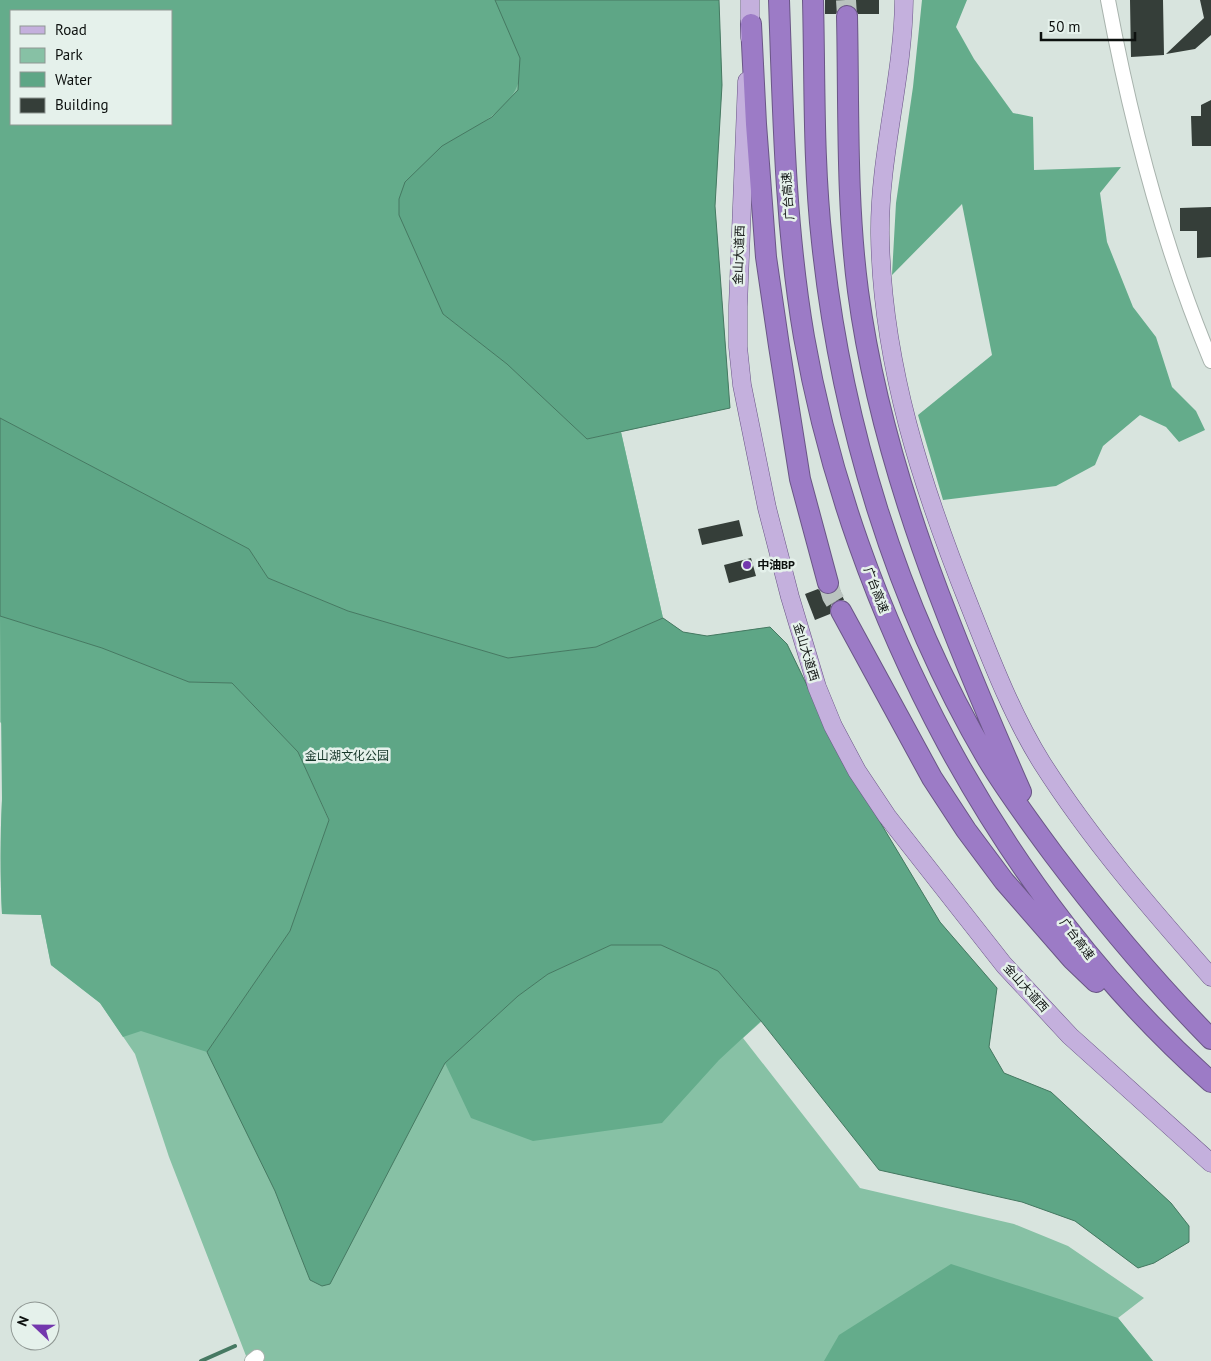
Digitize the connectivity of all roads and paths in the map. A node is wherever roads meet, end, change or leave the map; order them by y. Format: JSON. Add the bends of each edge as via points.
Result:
{"nodes":[{"id":1,"x":750,"y":0,"type":"edge"},
{"id":2,"x":779,"y":0,"type":"edge"},
{"id":3,"x":813,"y":0,"type":"edge"},
{"id":4,"x":904,"y":0,"type":"edge"},
{"id":5,"x":1108,"y":0,"type":"edge"},
{"id":6,"x":847,"y":16,"type":"tunnel mouth"},
{"id":7,"x":751,"y":24,"type":"junction"},
{"id":8,"x":1211,"y":361,"type":"edge"},
{"id":9,"x":828,"y":583,"type":"tunnel mouth"},
{"id":10,"x":841,"y":611,"type":"tunnel mouth"},
{"id":11,"x":1041,"y":838,"type":"junction"},
{"id":12,"x":1211,"y":978,"type":"edge"},
{"id":13,"x":1211,"y":1039,"type":"edge"},
{"id":14,"x":1166,"y":1042,"type":"junction"},
{"id":15,"x":1211,"y":1082,"type":"edge"},
{"id":16,"x":1211,"y":1163,"type":"edge"}],
"edges":[{"from":1,"to":7,"type":"main road","name":"金山大道西"},
{"from":2,"to":14,"type":"highway","name":"广台高速","via":[[788,209],[804,337],[816,398],[866,566],[923,699],[982,802],[1044,896],[1088,955]]},
{"from":3,"to":11,"type":"highway","via":[[822,240],[837,347],[866,468],[920,626],[989,761]]},
{"from":4,"to":12,"type":"main road","via":[[897,86],[883,187],[880,232],[882,283],[898,392],[926,492],[983,640],[1016,717],[1040,760],[1100,846]]},
{"from":5,"to":8,"type":"street","via":[[1121,67],[1156,202],[1192,315]]},
{"from":6,"to":11,"type":"highway","via":[[852,239],[867,352],[880,407],[938,596]]},
{"from":7,"to":9,"type":"highway","via":[[770,287],[800,479]]},
{"from":7,"to":16,"type":"main road","name":"金山大道西","via":[[743,137],[738,347],[744,399],[767,508],[817,687],[857,771],[887,816],[1004,965],[1070,1036]]},
{"from":10,"to":14,"type":"highway","via":[[932,778],[1004,881],[1072,959]]},
{"from":11,"to":13,"type":"highway","via":[[1126,947]]},
{"from":14,"to":15,"type":"highway","name":"广台高速"}]}
